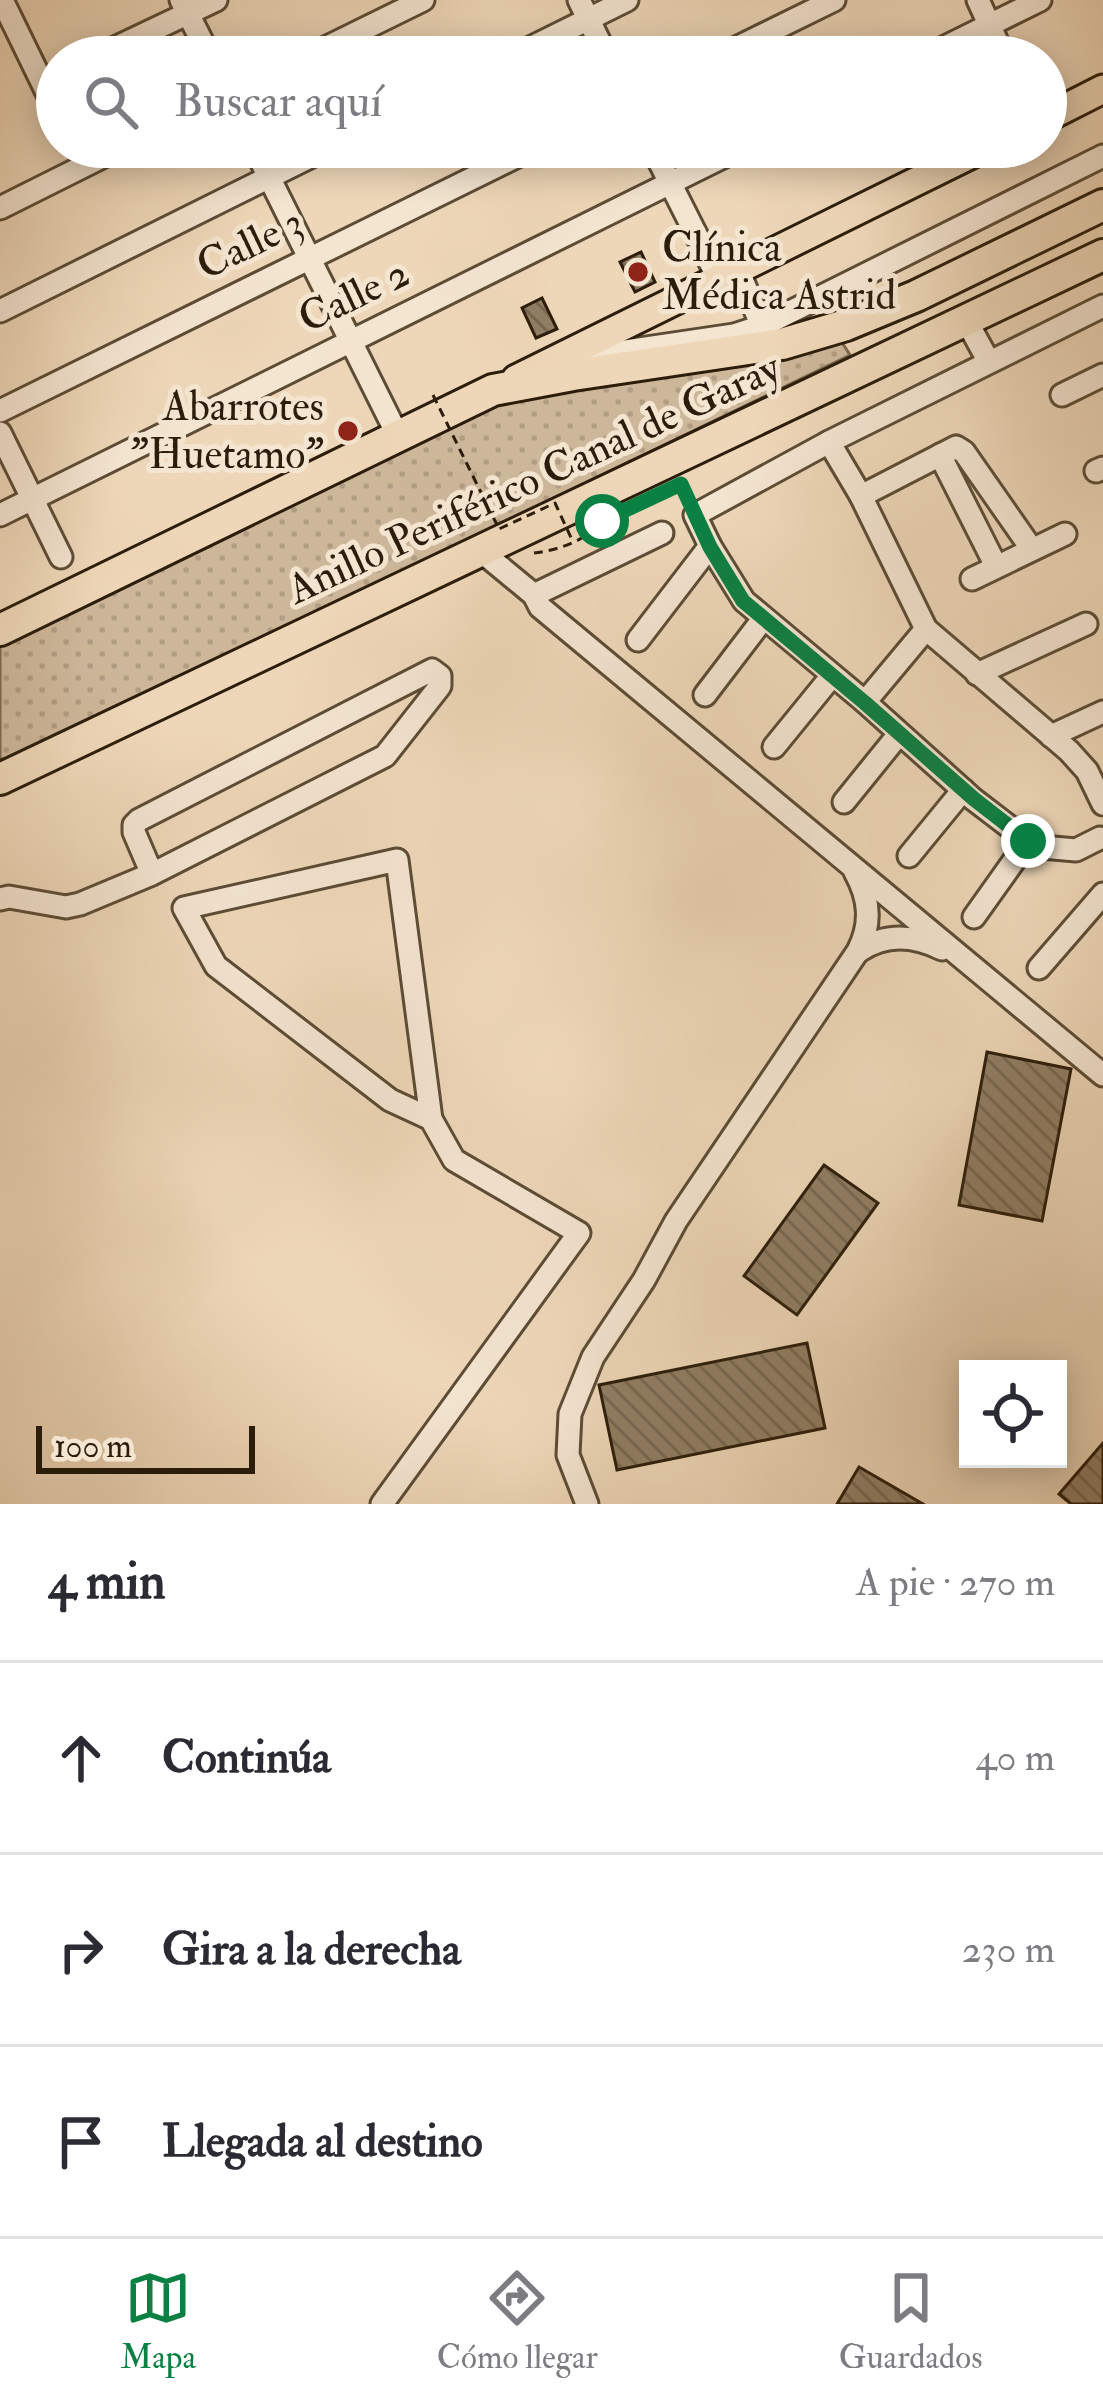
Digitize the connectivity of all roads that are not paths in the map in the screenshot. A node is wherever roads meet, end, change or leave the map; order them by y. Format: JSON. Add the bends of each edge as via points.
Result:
{"nodes":[{"id":1,"x":2,"y":0,"type":"edge"},
{"id":2,"x":216,"y":0,"type":"edge"},
{"id":3,"x":423,"y":0,"type":"edge"},
{"id":4,"x":627,"y":0,"type":"edge"},
{"id":5,"x":834,"y":0,"type":"edge"},
{"id":6,"x":977,"y":0,"type":"edge"},
{"id":7,"x":1040,"y":0,"type":"edge"},
{"id":8,"x":185,"y":7,"type":"edge"},
{"id":9,"x":584,"y":9,"type":"edge"},
{"id":10,"x":990,"y":25,"type":"junction"},
{"id":11,"x":133,"y":36,"type":"edge"},
{"id":12,"x":200,"y":36,"type":"edge"},
{"id":13,"x":350,"y":36,"type":"edge"},
{"id":14,"x":544,"y":36,"type":"edge"},
{"id":15,"x":761,"y":36,"type":"edge"},
{"id":16,"x":968,"y":36,"type":"edge"},
{"id":17,"x":995,"y":36,"type":"edge"},
{"id":18,"x":36,"y":56,"type":"edge"},
{"id":19,"x":1103,"y":89,"type":"edge"},
{"id":20,"x":1067,"y":107,"type":"edge"},
{"id":21,"x":1103,"y":156,"type":"edge"},
{"id":22,"x":61,"y":168,"type":"edge"},
{"id":23,"x":264,"y":168,"type":"edge"},
{"id":24,"x":288,"y":168,"type":"edge"},
{"id":25,"x":493,"y":168,"type":"edge"},
{"id":26,"x":662,"y":168,"type":"edge"},
{"id":27,"x":700,"y":168,"type":"edge"},
{"id":28,"x":943,"y":168,"type":"edge"},
{"id":29,"x":269,"y":177,"type":"junction"},
{"id":30,"x":670,"y":183,"type":"junction"},
{"id":31,"x":1103,"y":205,"type":"edge"},
{"id":32,"x":0,"y":208,"type":"edge"},
{"id":33,"x":1103,"y":255,"type":"edge"},
{"id":34,"x":310,"y":258,"type":"junction"},
{"id":35,"x":728,"y":273,"type":"junction"},
{"id":36,"x":1103,"y":306,"type":"edge"},
{"id":37,"x":0,"y":311,"type":"edge"},
{"id":38,"x":966,"y":320,"type":"junction"},
{"id":39,"x":762,"y":326,"type":"junction"},
{"id":40,"x":351,"y":341,"type":"junction"},
{"id":41,"x":553,"y":362,"type":"junction"},
{"id":42,"x":989,"y":362,"type":"junction"},
{"id":43,"x":1103,"y":375,"type":"edge"},
{"id":44,"x":494,"y":390,"type":"junction"},
{"id":45,"x":1062,"y":395,"type":"dead end"},
{"id":46,"x":0,"y":411,"type":"edge"},
{"id":47,"x":0,"y":433,"type":"edge"},
{"id":48,"x":397,"y":434,"type":"junction"},
{"id":49,"x":829,"y":442,"type":"junction"},
{"id":50,"x":940,"y":455,"type":"junction"},
{"id":51,"x":861,"y":496,"type":"junction"},
{"id":52,"x":33,"y":499,"type":"junction"},
{"id":53,"x":0,"y":515,"type":"edge"},
{"id":54,"x":662,"y":533,"type":"dead end"},
{"id":55,"x":1065,"y":534,"type":"dead end"},
{"id":56,"x":710,"y":547,"type":"junction"},
{"id":57,"x":1031,"y":548,"type":"junction"},
{"id":58,"x":482,"y":552,"type":"junction"},
{"id":59,"x":61,"y":556,"type":"dead end"},
{"id":60,"x":996,"y":566,"type":"junction"},
{"id":61,"x":972,"y":578,"type":"dead end"},
{"id":62,"x":534,"y":595,"type":"junction"},
{"id":63,"x":763,"y":620,"type":"junction"},
{"id":64,"x":1086,"y":624,"type":"dead end"},
{"id":65,"x":926,"y":629,"type":"junction"},
{"id":66,"x":0,"y":630,"type":"edge"},
{"id":67,"x":638,"y":640,"type":"dead end"},
{"id":68,"x":977,"y":674,"type":"junction"},
{"id":69,"x":831,"y":676,"type":"junction"},
{"id":70,"x":705,"y":695,"type":"dead end"},
{"id":71,"x":865,"y":703,"type":"junction"},
{"id":72,"x":1103,"y":712,"type":"edge"},
{"id":73,"x":899,"y":734,"type":"junction"},
{"id":74,"x":1051,"y":736,"type":"junction"},
{"id":75,"x":774,"y":747,"type":"dead end"},
{"id":76,"x":0,"y":779,"type":"edge"},
{"id":77,"x":963,"y":790,"type":"junction"},
{"id":78,"x":844,"y":802,"type":"dead end"},
{"id":79,"x":1103,"y":806,"type":"edge"},
{"id":80,"x":1102,"y":840,"type":"edge"},
{"id":81,"x":1028,"y":841,"type":"junction"},
{"id":82,"x":909,"y":856,"type":"dead end"},
{"id":83,"x":847,"y":862,"type":"junction"},
{"id":84,"x":152,"y":874,"type":"junction"},
{"id":85,"x":1103,"y":894,"type":"edge"},
{"id":86,"x":0,"y":898,"type":"edge"},
{"id":87,"x":974,"y":917,"type":"dead end"},
{"id":88,"x":858,"y":951,"type":"junction"},
{"id":89,"x":964,"y":960,"type":"junction"},
{"id":90,"x":1040,"y":968,"type":"dead end"},
{"id":91,"x":1103,"y":1075,"type":"edge"},
{"id":92,"x":431,"y":1120,"type":"junction"},
{"id":93,"x":382,"y":1504,"type":"edge"},
{"id":94,"x":587,"y":1504,"type":"edge"}],
"edges":[{"from":1,"to":18,"type":"street"},
{"from":2,"to":8,"type":"street"},
{"from":3,"to":13,"type":"street"},
{"from":4,"to":9,"type":"street"},
{"from":5,"to":15,"type":"street"},
{"from":6,"to":10,"type":"street"},
{"from":7,"to":10,"type":"street"},
{"from":8,"to":11,"type":"street"},
{"from":8,"to":12,"type":"street"},
{"from":9,"to":14,"type":"street"},
{"from":10,"to":16,"type":"street"},
{"from":10,"to":17,"type":"street"},
{"from":19,"to":20,"type":"main road"},
{"from":21,"to":39,"type":"street"},
{"from":22,"to":32,"type":"street"},
{"from":23,"to":29,"type":"street"},
{"from":24,"to":29,"type":"street"},
{"from":25,"to":34,"type":"street","name":"Calle 3"},
{"from":26,"to":30,"type":"street"},
{"from":27,"to":30,"type":"street","name":"Calle 2"},
{"from":28,"to":35,"type":"main road"},
{"from":29,"to":34,"type":"street"},
{"from":29,"to":37,"type":"street"},
{"from":30,"to":35,"type":"street"},
{"from":30,"to":40,"type":"street","name":"Calle 2"},
{"from":31,"to":44,"type":"highway","via":[[846,325],[782,344]]},
{"from":33,"to":38,"type":"highway","name":"Anillo Periférico Canal de Garay"},
{"from":34,"to":40,"type":"street"},
{"from":34,"to":46,"type":"street","name":"Calle 3"},
{"from":35,"to":39,"type":"street"},
{"from":35,"to":41,"type":"main road"},
{"from":36,"to":42,"type":"street"},
{"from":38,"to":42,"type":"street"},
{"from":38,"to":58,"type":"highway","name":"Anillo Periférico Canal de Garay"},
{"from":39,"to":41,"type":"street"},
{"from":40,"to":48,"type":"street"},
{"from":40,"to":52,"type":"street","name":"Calle 2"},
{"from":41,"to":44,"type":"main road"},
{"from":42,"to":49,"type":"street"},
{"from":43,"to":45,"type":"street"},
{"from":44,"to":48,"type":"highway"},
{"from":47,"to":52,"type":"street"},
{"from":48,"to":66,"type":"highway"},
{"from":49,"to":51,"type":"street"},
{"from":49,"to":56,"type":"street","via":[[694,515]]},
{"from":50,"to":51,"type":"street"},
{"from":50,"to":57,"type":"street","via":[[964,452]]},
{"from":50,"to":60,"type":"street"},
{"from":51,"to":65,"type":"street"},
{"from":52,"to":53,"type":"street","name":"Calle 2"},
{"from":52,"to":59,"type":"street"},
{"from":54,"to":62,"type":"street"},
{"from":55,"to":57,"type":"street"},
{"from":56,"to":63,"type":"street"},
{"from":56,"to":67,"type":"street"},
{"from":57,"to":60,"type":"street"},
{"from":58,"to":62,"type":"street"},
{"from":58,"to":76,"type":"highway","name":"Anillo Periférico Canal de Garay"},
{"from":60,"to":61,"type":"street"},
{"from":62,"to":83,"type":"street"},
{"from":63,"to":69,"type":"street"},
{"from":63,"to":70,"type":"street"},
{"from":64,"to":68,"type":"street"},
{"from":65,"to":68,"type":"street"},
{"from":65,"to":71,"type":"street"},
{"from":68,"to":74,"type":"street"},
{"from":69,"to":71,"type":"street"},
{"from":69,"to":75,"type":"street"},
{"from":71,"to":73,"type":"street"},
{"from":72,"to":74,"type":"street"},
{"from":73,"to":77,"type":"street"},
{"from":73,"to":78,"type":"street"},
{"from":74,"to":79,"type":"street","via":[[1087,771]]},
{"from":77,"to":81,"type":"street"},
{"from":77,"to":82,"type":"street"},
{"from":79,"to":80,"type":"street"},
{"from":80,"to":81,"type":"street","via":[[1076,850]]},
{"from":81,"to":87,"type":"street"},
{"from":83,"to":88,"type":"street","via":[[868,907]]},
{"from":83,"to":89,"type":"street"},
{"from":84,"to":84,"type":"street","via":[[386,755],[440,676],[432,670],[139,820],[134,832]]},
{"from":84,"to":86,"type":"street","via":[[66,907]]},
{"from":85,"to":90,"type":"street"},
{"from":88,"to":89,"type":"street","via":[[907,938]]},
{"from":88,"to":94,"type":"street","via":[[593,1357],[570,1414],[568,1455]]},
{"from":89,"to":91,"type":"street"},
{"from":92,"to":92,"type":"street","via":[[397,860],[184,908],[216,966],[390,1100]]},
{"from":92,"to":93,"type":"street","via":[[454,1160],[579,1233]]}]}
